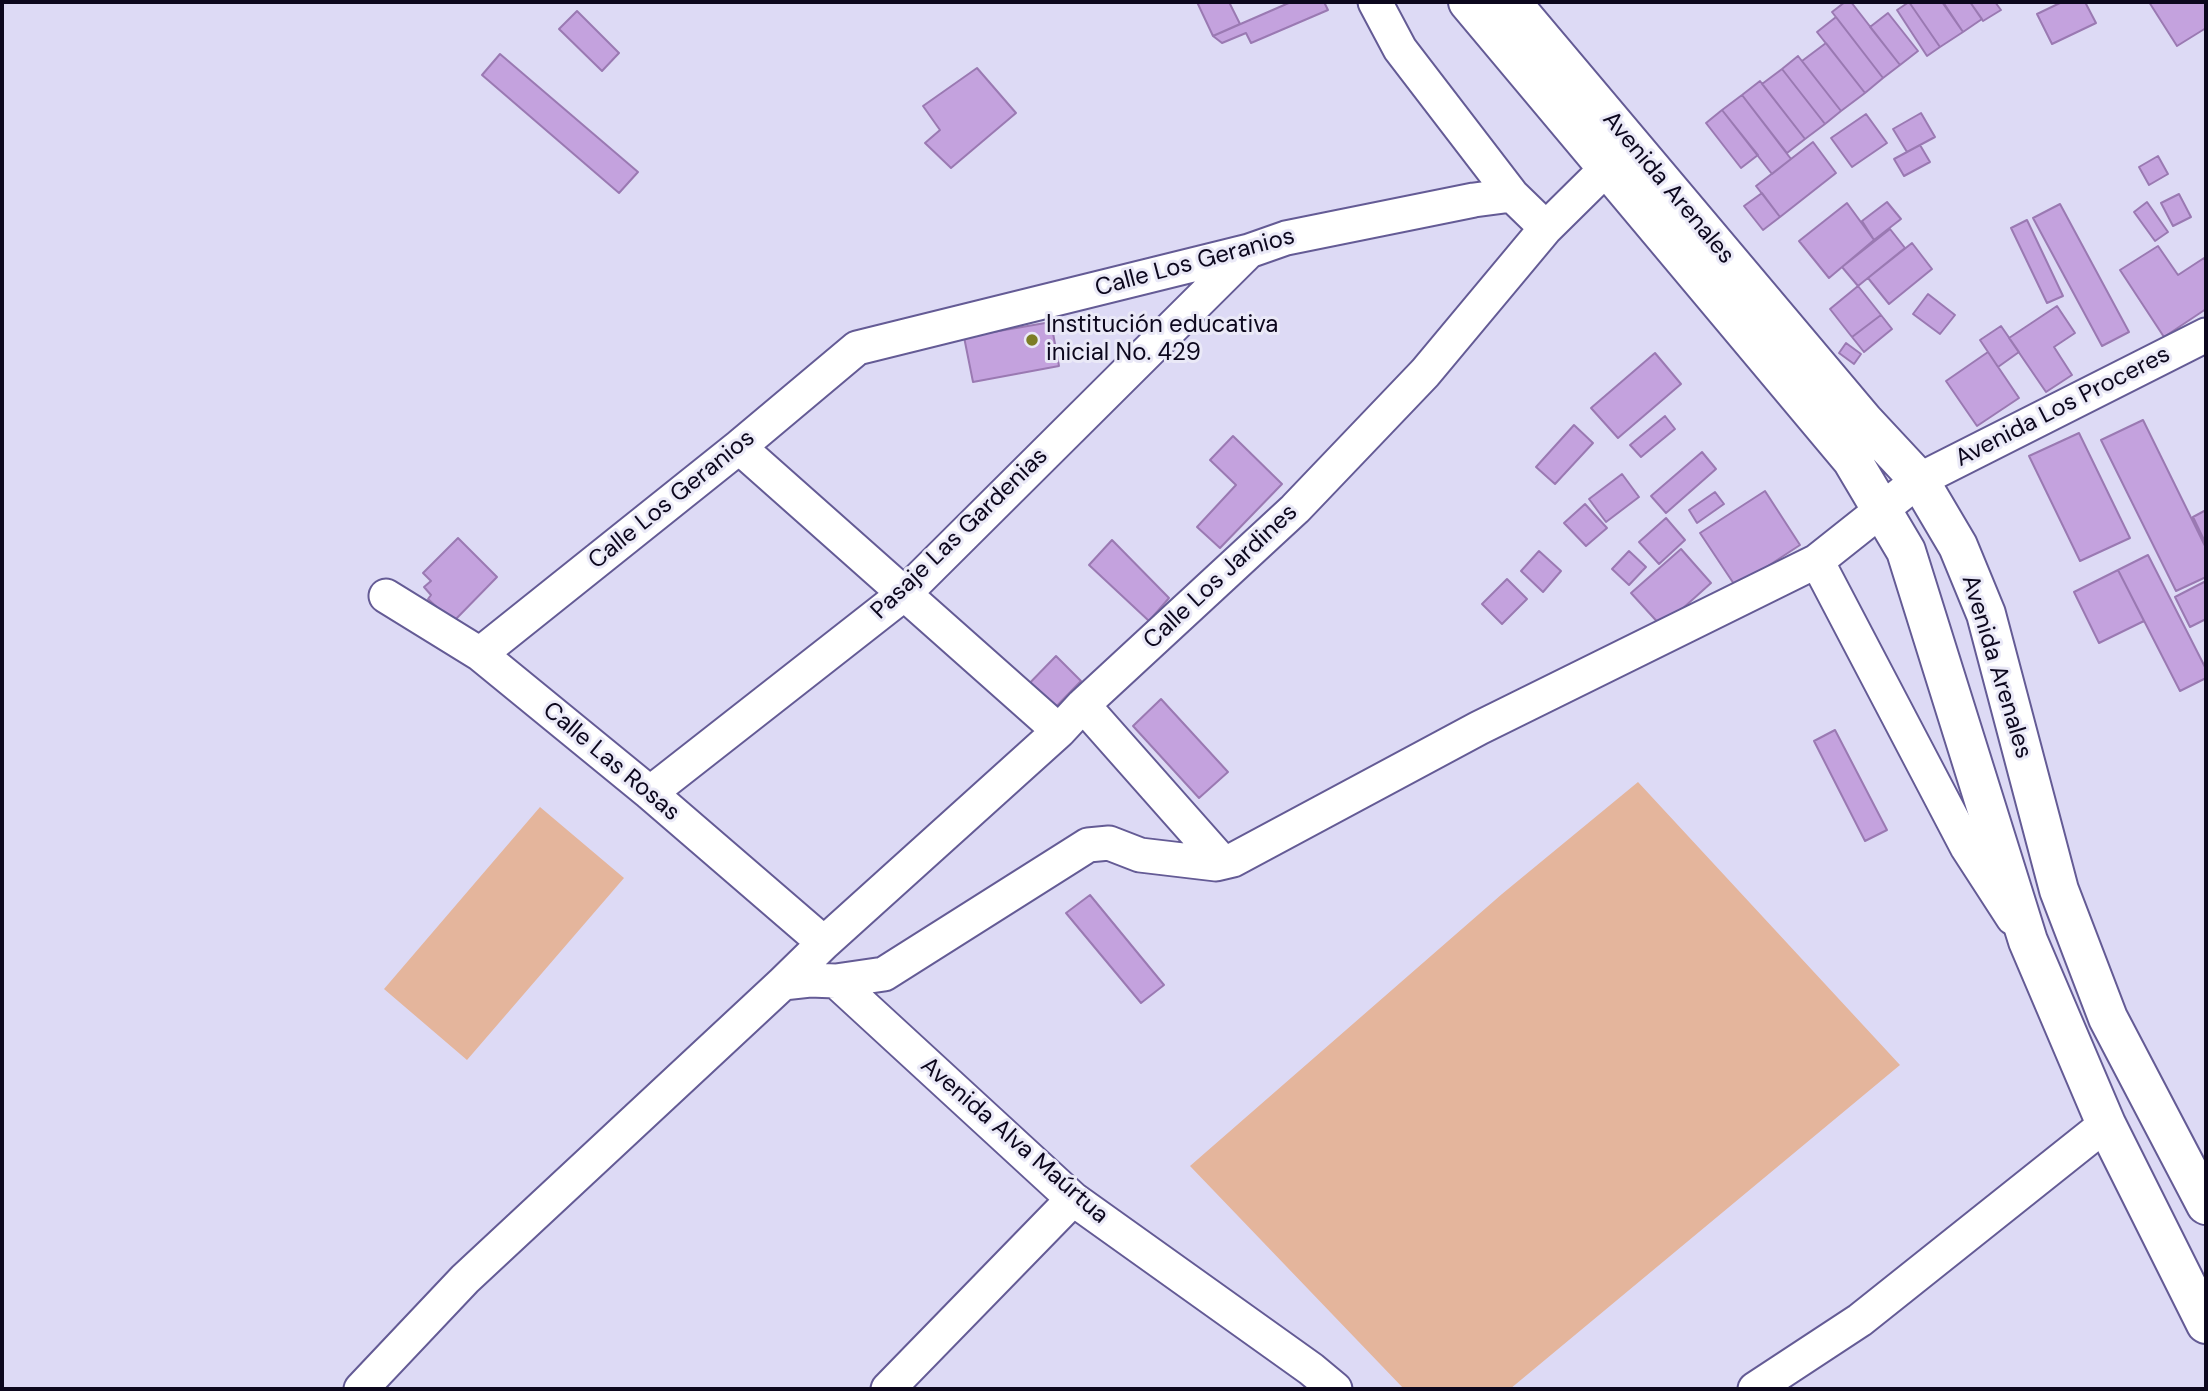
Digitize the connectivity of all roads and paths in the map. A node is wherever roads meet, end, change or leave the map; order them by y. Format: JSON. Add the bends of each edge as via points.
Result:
{"nodes":[{"id":1,"x":1375,"y":2,"type":"edge"},
{"id":2,"x":1468,"y":2,"type":"edge"},
{"id":3,"x":1511,"y":2,"type":"edge"},
{"id":4,"x":1619,"y":155,"type":"junction"},
{"id":5,"x":1512,"y":195,"type":"junction"},
{"id":6,"x":1546,"y":228,"type":"junction"},
{"id":7,"x":1249,"y":251,"type":"junction"},
{"id":8,"x":2206,"y":335,"type":"edge"},
{"id":9,"x":739,"y":447,"type":"junction"},
{"id":10,"x":1919,"y":480,"type":"junction"},
{"id":11,"x":1882,"y":511,"type":"junction"},
{"id":12,"x":1817,"y":561,"type":"junction"},
{"id":13,"x":904,"y":594,"type":"junction"},
{"id":14,"x":386,"y":596,"type":"dead end"},
{"id":15,"x":480,"y":654,"type":"junction"},
{"id":16,"x":1083,"y":705,"type":"junction"},
{"id":17,"x":1059,"y":731,"type":"junction"},
{"id":18,"x":650,"y":793,"type":"junction"},
{"id":19,"x":1222,"y":862,"type":"junction"},
{"id":20,"x":2028,"y":941,"type":"junction"},
{"id":21,"x":824,"y":943,"type":"junction"},
{"id":22,"x":836,"y":981,"type":"junction"},
{"id":23,"x":783,"y":983,"type":"junction"},
{"id":24,"x":2106,"y":1124,"type":"junction"},
{"id":25,"x":1073,"y":1199,"type":"junction"},
{"id":26,"x":2206,"y":1205,"type":"edge"},
{"id":27,"x":2206,"y":1324,"type":"edge"},
{"id":28,"x":361,"y":1389,"type":"edge"},
{"id":29,"x":888,"y":1389,"type":"edge"},
{"id":30,"x":1335,"y":1389,"type":"edge"},
{"id":31,"x":1755,"y":1389,"type":"edge"}],
"edges":[{"from":1,"to":5,"type":"street","via":[[1400,49]]},
{"from":2,"to":4,"type":"main road"},
{"from":3,"to":4,"type":"main road","name":"Avenida Arenales"},
{"from":4,"to":6,"type":"street","name":"Calle Los Jardines"},
{"from":4,"to":10,"type":"main road","name":"Avenida Arenales"},
{"from":4,"to":11,"type":"main road","via":[[1852,460]]},
{"from":5,"to":6,"type":"street"},
{"from":5,"to":7,"type":"street","name":"Calle Los Geranios","via":[[1286,237]]},
{"from":6,"to":16,"type":"street","name":"Calle Los Jardines","via":[[1425,373],[1295,509]]},
{"from":7,"to":9,"type":"street","name":"Calle Los Geranios","via":[[857,348]]},
{"from":7,"to":13,"type":"street","name":"Pasaje Las Gardenias"},
{"from":8,"to":10,"type":"street","name":"Avenida Los Proceres"},
{"from":9,"to":13,"type":"street"},
{"from":9,"to":15,"type":"street","name":"Calle Los Geranios"},
{"from":10,"to":11,"type":"street","name":"Avenida Los Proceres"},
{"from":10,"to":26,"type":"main road","name":"Avenida Arenales","via":[[1958,546],[1986,614],[2059,890],[2108,1018]]},
{"from":11,"to":12,"type":"street","name":"Avenida Los Proceres"},
{"from":11,"to":20,"type":"main road","via":[[1906,551]]},
{"from":12,"to":19,"type":"street","name":"Avenida Los Proceres","via":[[1479,728]]},
{"from":12,"to":20,"type":"street","via":[[1967,847]]},
{"from":13,"to":17,"type":"street"},
{"from":13,"to":18,"type":"street","name":"Pasaje Las Gardenias"},
{"from":14,"to":15,"type":"street","name":"Calle Las Rosas"},
{"from":15,"to":18,"type":"street","name":"Calle Las Rosas"},
{"from":16,"to":17,"type":"street","name":"Calle Los Jardines"},
{"from":16,"to":19,"type":"street"},
{"from":17,"to":21,"type":"street","name":"Calle Los Jardines"},
{"from":18,"to":21,"type":"street","name":"Calle Las Rosas"},
{"from":19,"to":22,"type":"street","via":[[1140,855],[1109,843],[1088,845],[884,974]]},
{"from":20,"to":24,"type":"main road"},
{"from":21,"to":23,"type":"street","name":"Calle Los Jardines"},
{"from":22,"to":23,"type":"street"},
{"from":22,"to":25,"type":"street","name":"Avenida Alva Maúrtua"},
{"from":23,"to":28,"type":"street","name":"Calle Los Jardines","via":[[465,1279]]},
{"from":24,"to":27,"type":"main road"},
{"from":24,"to":31,"type":"street","via":[[1860,1320]]},
{"from":25,"to":29,"type":"street"},
{"from":25,"to":30,"type":"street","name":"Avenida Alva Maúrtua"}]}
